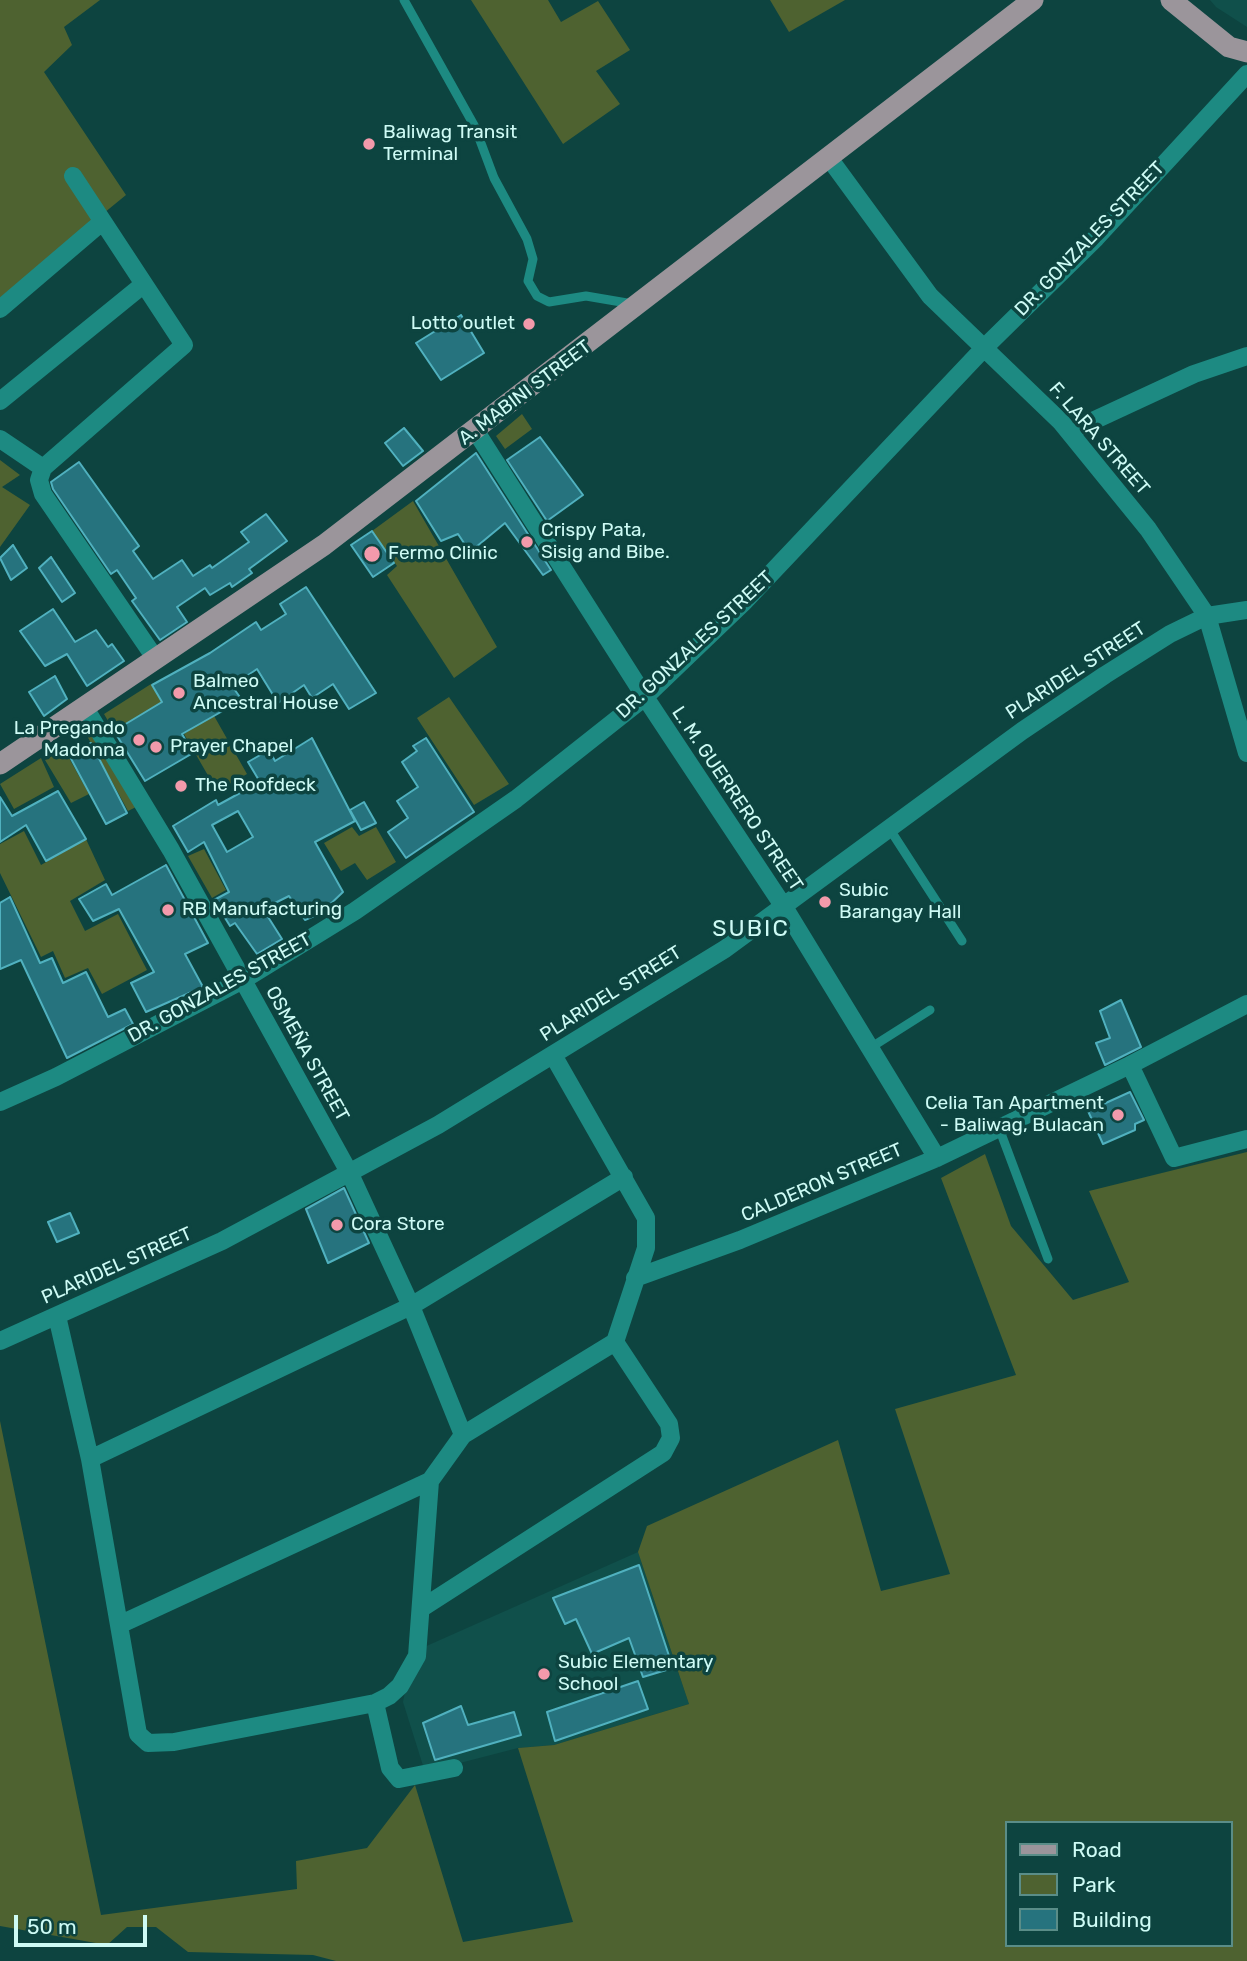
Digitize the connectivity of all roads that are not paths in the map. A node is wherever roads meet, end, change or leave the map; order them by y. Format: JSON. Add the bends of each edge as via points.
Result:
{"nodes":[{"id":1,"x":404,"y":0,"type":"edge"},
{"id":2,"x":1034,"y":0,"type":"edge"},
{"id":3,"x":1171,"y":0,"type":"edge"},
{"id":4,"x":1247,"y":52,"type":"edge"},
{"id":5,"x":1247,"y":74,"type":"edge"},
{"id":6,"x":830,"y":158,"type":"junction"},
{"id":7,"x":73,"y":176,"type":"dead end"},
{"id":8,"x":102,"y":222,"type":"junction"},
{"id":9,"x":144,"y":284,"type":"junction"},
{"id":10,"x":638,"y":305,"type":"junction"},
{"id":11,"x":0,"y":309,"type":"edge"},
{"id":12,"x":985,"y":347,"type":"junction"},
{"id":13,"x":1247,"y":356,"type":"edge"},
{"id":14,"x":0,"y":401,"type":"edge"},
{"id":15,"x":475,"y":430,"type":"junction"},
{"id":16,"x":1069,"y":432,"type":"junction"},
{"id":17,"x":0,"y":439,"type":"edge"},
{"id":18,"x":43,"y":468,"type":"junction"},
{"id":19,"x":1247,"y":610,"type":"edge"},
{"id":20,"x":1208,"y":616,"type":"junction"},
{"id":21,"x":155,"y":658,"type":"junction"},
{"id":22,"x":645,"y":697,"type":"junction"},
{"id":23,"x":85,"y":708,"type":"junction"},
{"id":24,"x":1247,"y":753,"type":"edge"},
{"id":25,"x":0,"y":764,"type":"edge"},
{"id":26,"x":889,"y":828,"type":"junction"},
{"id":27,"x":784,"y":907,"type":"junction"},
{"id":28,"x":962,"y":941,"type":"dead end"},
{"id":29,"x":243,"y":980,"type":"junction"},
{"id":30,"x":1247,"y":1004,"type":"edge"},
{"id":31,"x":930,"y":1010,"type":"dead end"},
{"id":32,"x":870,"y":1048,"type":"junction"},
{"id":33,"x":553,"y":1055,"type":"junction"},
{"id":34,"x":1130,"y":1065,"type":"junction"},
{"id":35,"x":0,"y":1102,"type":"edge"},
{"id":36,"x":999,"y":1128,"type":"junction"},
{"id":37,"x":1247,"y":1139,"type":"edge"},
{"id":38,"x":937,"y":1158,"type":"junction"},
{"id":39,"x":350,"y":1174,"type":"junction"},
{"id":40,"x":624,"y":1177,"type":"junction"},
{"id":41,"x":1048,"y":1259,"type":"dead end"},
{"id":42,"x":635,"y":1278,"type":"junction"},
{"id":43,"x":411,"y":1306,"type":"junction"},
{"id":44,"x":57,"y":1316,"type":"junction"},
{"id":45,"x":0,"y":1341,"type":"edge"},
{"id":46,"x":615,"y":1342,"type":"junction"},
{"id":47,"x":463,"y":1435,"type":"junction"},
{"id":48,"x":90,"y":1459,"type":"junction"},
{"id":49,"x":430,"y":1480,"type":"junction"},
{"id":50,"x":422,"y":1608,"type":"junction"},
{"id":51,"x":121,"y":1624,"type":"junction"},
{"id":52,"x":375,"y":1703,"type":"junction"},
{"id":53,"x":454,"y":1768,"type":"dead end"}],
"edges":[{"from":1,"to":10,"type":"lane","via":[[475,127],[494,178],[527,239],[533,259],[528,281],[537,296],[550,302],[586,296]]},
{"from":2,"to":6,"type":"main road","name":"A. MABINI STREET"},
{"from":3,"to":4,"type":"main road","via":[[1229,47]]},
{"from":5,"to":12,"type":"street","name":"DR. GONZALES STREET","via":[[1096,238]]},
{"from":6,"to":10,"type":"main road","name":"A. MABINI STREET"},
{"from":6,"to":12,"type":"street","name":"F. LARA STREET","via":[[930,296]]},
{"from":7,"to":8,"type":"street"},
{"from":8,"to":9,"type":"street"},
{"from":8,"to":11,"type":"street"},
{"from":9,"to":14,"type":"street"},
{"from":9,"to":18,"type":"street","via":[[184,345]]},
{"from":10,"to":15,"type":"main road","name":"A. MABINI STREET"},
{"from":12,"to":16,"type":"street","name":"F. LARA STREET"},
{"from":12,"to":22,"type":"street","name":"DR. GONZALES STREET","via":[[743,603]]},
{"from":13,"to":16,"type":"street","via":[[1194,374]]},
{"from":15,"to":21,"type":"main road","name":"A. MABINI STREET","via":[[279,578]]},
{"from":15,"to":22,"type":"street","name":"L. M. GUERRERO STREET"},
{"from":16,"to":20,"type":"street","name":"F. LARA STREET","via":[[1148,529]]},
{"from":17,"to":18,"type":"street"},
{"from":18,"to":21,"type":"street","via":[[39,480],[43,494]]},
{"from":19,"to":20,"type":"street","name":"PLARIDEL STREET"},
{"from":20,"to":24,"type":"street","name":"F. LARA STREET"},
{"from":20,"to":26,"type":"street","name":"PLARIDEL STREET","via":[[1105,675]]},
{"from":21,"to":23,"type":"main road","name":"A. MABINI STREET"},
{"from":22,"to":27,"type":"street","name":"L. M. GUERRERO STREET"},
{"from":22,"to":29,"type":"street","name":"DR. GONZALES STREET","via":[[516,799],[355,911]]},
{"from":23,"to":25,"type":"main road","name":"A. MABINI STREET"},
{"from":23,"to":29,"type":"street","name":"OSMEÑA STREET","via":[[172,850]]},
{"from":26,"to":27,"type":"street","name":"PLARIDEL STREET"},
{"from":26,"to":28,"type":"lane"},
{"from":27,"to":32,"type":"street","name":"L. M. GUERRERO STREET"},
{"from":27,"to":33,"type":"street","name":"PLARIDEL STREET","via":[[725,949]]},
{"from":29,"to":35,"type":"street","name":"DR. GONZALES STREET"},
{"from":29,"to":39,"type":"street","name":"OSMEÑA STREET"},
{"from":30,"to":34,"type":"street","name":"CALDERON STREET"},
{"from":31,"to":32,"type":"lane"},
{"from":32,"to":38,"type":"street","name":"L. M. GUERRERO STREET"},
{"from":33,"to":39,"type":"street","name":"PLARIDEL STREET"},
{"from":33,"to":40,"type":"street"},
{"from":34,"to":36,"type":"street","name":"CALDERON STREET"},
{"from":34,"to":37,"type":"street","via":[[1174,1158]]},
{"from":36,"to":38,"type":"street","name":"CALDERON STREET"},
{"from":36,"to":41,"type":"lane"},
{"from":38,"to":42,"type":"street","name":"CALDERON STREET"},
{"from":39,"to":43,"type":"street","name":"OSMEÑA STREET"},
{"from":39,"to":44,"type":"street","name":"PLARIDEL STREET","via":[[222,1241]]},
{"from":40,"to":42,"type":"street","via":[[646,1218],[648,1233]]},
{"from":40,"to":43,"type":"street"},
{"from":42,"to":46,"type":"street"},
{"from":43,"to":47,"type":"street","name":"OSMEÑA STREET"},
{"from":43,"to":48,"type":"street"},
{"from":44,"to":45,"type":"street","name":"PLARIDEL STREET"},
{"from":44,"to":48,"type":"street"},
{"from":46,"to":47,"type":"street"},
{"from":46,"to":50,"type":"street","via":[[669,1424],[670,1438],[663,1454]]},
{"from":47,"to":49,"type":"street"},
{"from":48,"to":51,"type":"street"},
{"from":49,"to":50,"type":"street"},
{"from":49,"to":51,"type":"street"},
{"from":50,"to":52,"type":"street","via":[[417,1656],[400,1686]]},
{"from":51,"to":52,"type":"street","via":[[138,1734],[148,1743],[174,1742]]},
{"from":52,"to":53,"type":"street","via":[[390,1768],[399,1779]]}]}
